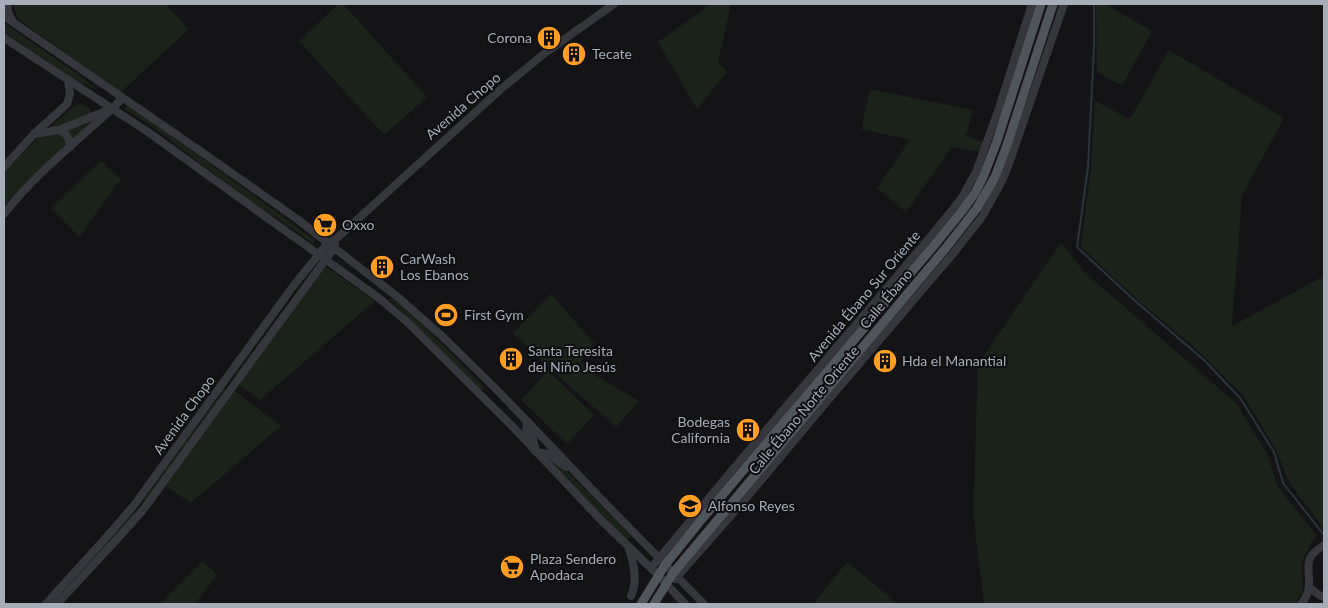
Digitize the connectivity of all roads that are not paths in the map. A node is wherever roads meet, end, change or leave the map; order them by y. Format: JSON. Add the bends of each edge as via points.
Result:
{"nodes":[{"id":1,"x":7,"y":4,"type":"edge"},
{"id":2,"x":614,"y":4,"type":"edge"},
{"id":3,"x":1032,"y":4,"type":"edge"},
{"id":4,"x":1041,"y":4,"type":"edge"},
{"id":5,"x":1053,"y":4,"type":"edge"},
{"id":6,"x":1064,"y":4,"type":"edge"},
{"id":7,"x":4,"y":16,"type":"edge"},
{"id":8,"x":1047,"y":22,"type":"junction"},
{"id":9,"x":14,"y":24,"type":"junction"},
{"id":10,"x":1057,"y":25,"type":"junction"},
{"id":11,"x":4,"y":38,"type":"edge"},
{"id":12,"x":1018,"y":62,"type":"junction"},
{"id":13,"x":68,"y":80,"type":"junction"},
{"id":14,"x":122,"y":98,"type":"junction"},
{"id":15,"x":113,"y":108,"type":"junction"},
{"id":16,"x":59,"y":130,"type":"junction"},
{"id":17,"x":34,"y":134,"type":"junction"},
{"id":18,"x":70,"y":147,"type":"junction"},
{"id":19,"x":4,"y":167,"type":"edge"},
{"id":20,"x":4,"y":214,"type":"edge"},
{"id":21,"x":331,"y":246,"type":"junction"},
{"id":22,"x":318,"y":254,"type":"junction"},
{"id":23,"x":326,"y":260,"type":"junction"},
{"id":24,"x":527,"y":421,"type":"junction"},
{"id":25,"x":536,"y":452,"type":"junction"},
{"id":26,"x":574,"y":471,"type":"junction"},
{"id":27,"x":1323,"y":546,"type":"edge"},
{"id":28,"x":629,"y":547,"type":"junction"},
{"id":29,"x":662,"y":562,"type":"junction"},
{"id":30,"x":651,"y":568,"type":"junction"},
{"id":31,"x":675,"y":574,"type":"junction"},
{"id":32,"x":658,"y":576,"type":"junction"},
{"id":33,"x":667,"y":585,"type":"junction"},
{"id":34,"x":1309,"y":587,"type":"junction"},
{"id":35,"x":631,"y":596,"type":"dead end"},
{"id":36,"x":1324,"y":597,"type":"edge"},
{"id":37,"x":46,"y":604,"type":"edge"},
{"id":38,"x":56,"y":604,"type":"edge"},
{"id":39,"x":641,"y":604,"type":"edge"},
{"id":40,"x":654,"y":604,"type":"edge"},
{"id":41,"x":685,"y":604,"type":"edge"},
{"id":42,"x":704,"y":604,"type":"edge"},
{"id":43,"x":1302,"y":604,"type":"edge"},
{"id":44,"x":1318,"y":604,"type":"edge"}],
"edges":[{"from":1,"to":9,"type":"street"},
{"from":2,"to":21,"type":"street","name":"Avenida Chopo","via":[[501,89]]},
{"from":3,"to":12,"type":"street"},
{"from":4,"to":12,"type":"main road","name":"Calle Ébano"},
{"from":5,"to":8,"type":"main road","name":"Calle Ébano"},
{"from":6,"to":10,"type":"street","name":"Calle Ébano Norte Oriente"},
{"from":7,"to":9,"type":"street"},
{"from":8,"to":10,"type":"main road"},
{"from":8,"to":31,"type":"main road","name":"Calle Ébano","via":[[995,177],[977,208]]},
{"from":9,"to":14,"type":"street"},
{"from":10,"to":31,"type":"street","name":"Calle Ébano Norte Oriente","via":[[1008,166],[982,217],[743,502]]},
{"from":11,"to":13,"type":"street"},
{"from":12,"to":29,"type":"main road","name":"Calle Ébano","via":[[997,141],[984,175],[962,211]]},
{"from":13,"to":15,"type":"street"},
{"from":13,"to":17,"type":"street","via":[[70,94],[67,104]]},
{"from":14,"to":15,"type":"street"},
{"from":14,"to":21,"type":"street","via":[[196,147]]},
{"from":15,"to":16,"type":"street"},
{"from":15,"to":18,"type":"street"},
{"from":15,"to":22,"type":"street"},
{"from":16,"to":17,"type":"street"},
{"from":16,"to":18,"type":"street","via":[[69,138]]},
{"from":17,"to":19,"type":"street"},
{"from":18,"to":20,"type":"street"},
{"from":21,"to":22,"type":"street","name":"Avenida Chopo"},
{"from":21,"to":23,"type":"street","name":"Avenida Chopo"},
{"from":21,"to":24,"type":"street","via":[[416,313]]},
{"from":22,"to":23,"type":"street"},
{"from":22,"to":37,"type":"street","name":"Avenida Chopo","via":[[135,504]]},
{"from":23,"to":25,"type":"street","via":[[406,322]]},
{"from":23,"to":38,"type":"street","name":"Avenida Chopo","via":[[143,510]]},
{"from":24,"to":25,"type":"street","via":[[526,430],[533,439]]},
{"from":24,"to":26,"type":"street"},
{"from":25,"to":26,"type":"street","via":[[549,454]]},
{"from":25,"to":28,"type":"street"},
{"from":26,"to":29,"type":"street"},
{"from":27,"to":34,"type":"street","via":[[1310,558]]},
{"from":28,"to":30,"type":"street"},
{"from":28,"to":35,"type":"street","via":[[635,584]]},
{"from":29,"to":30,"type":"street"},
{"from":29,"to":31,"type":"street"},
{"from":29,"to":32,"type":"main road","name":"Calle Ébano"},
{"from":30,"to":32,"type":"street"},
{"from":31,"to":33,"type":"main road","name":"Calle Ébano"},
{"from":31,"to":42,"type":"street"},
{"from":32,"to":33,"type":"street"},
{"from":32,"to":39,"type":"main road","name":"Calle Ébano"},
{"from":33,"to":40,"type":"main road","name":"Calle Ébano"},
{"from":33,"to":41,"type":"street"},
{"from":34,"to":36,"type":"street"},
{"from":34,"to":43,"type":"street"},
{"from":36,"to":44,"type":"street"}]}
